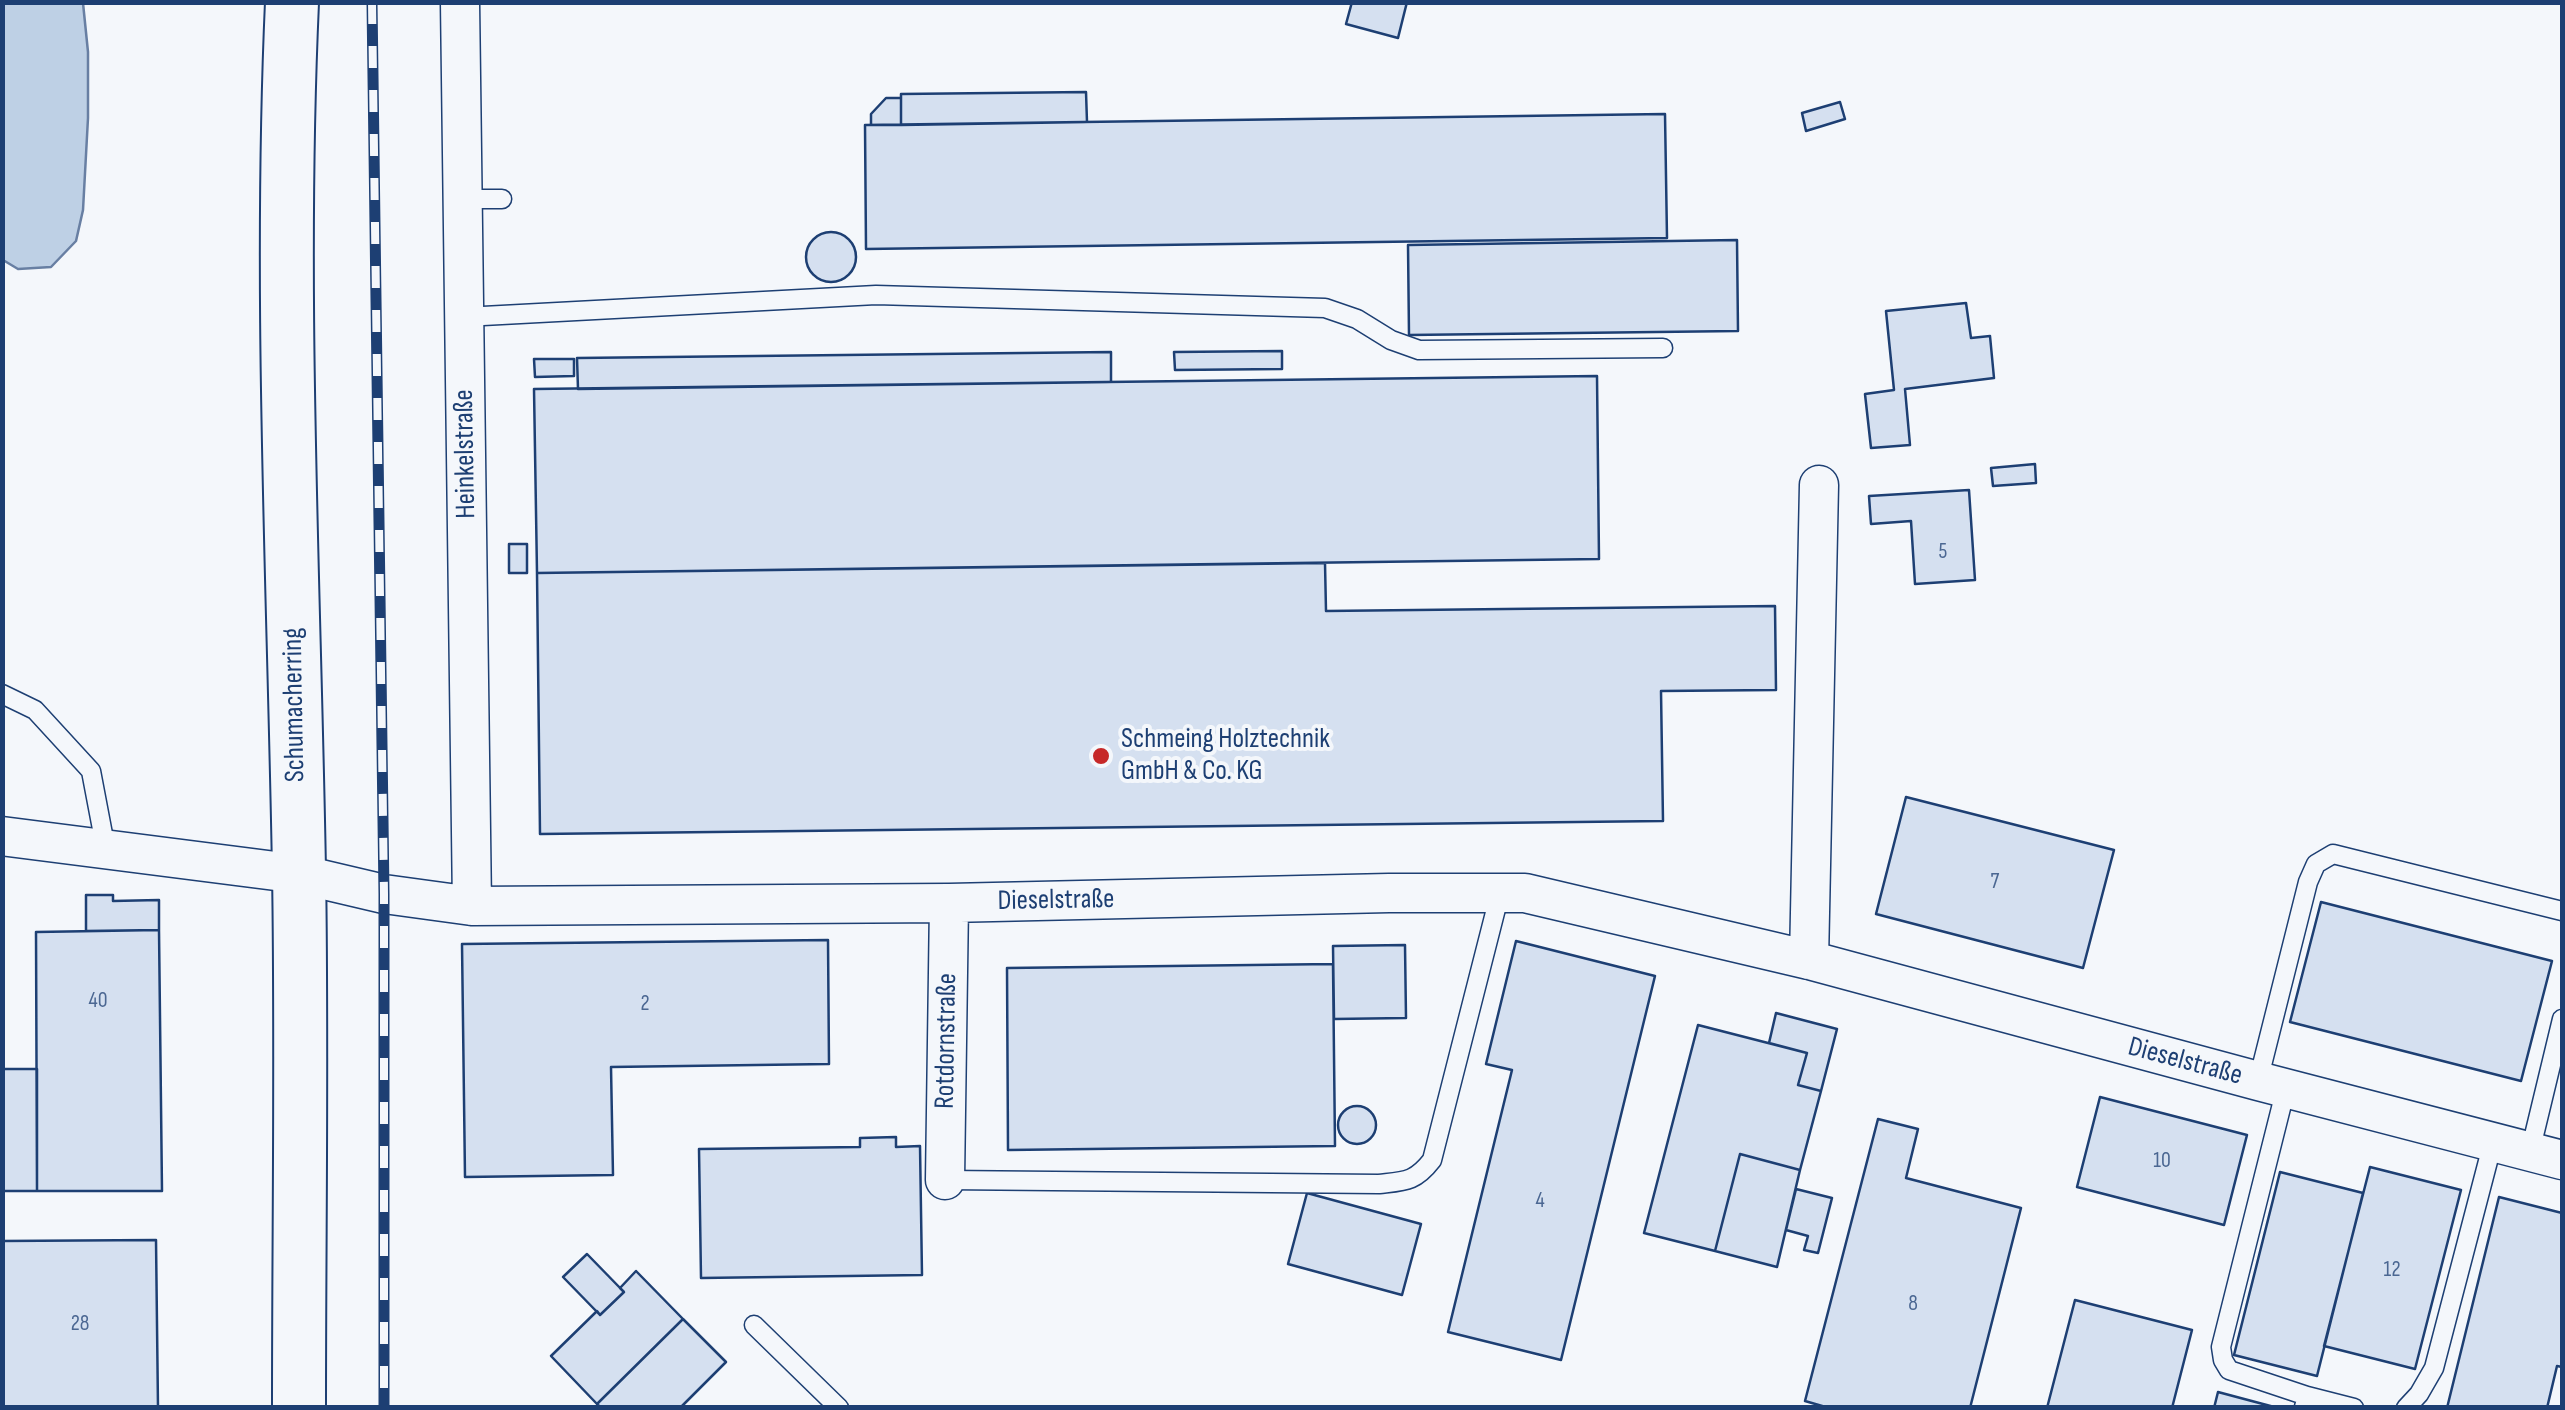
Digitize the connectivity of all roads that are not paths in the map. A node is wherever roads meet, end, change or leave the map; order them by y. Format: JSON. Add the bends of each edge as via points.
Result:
{"nodes":[{"id":1,"x":292,"y":2,"type":"edge"},
{"id":2,"x":460,"y":2,"type":"edge"},
{"id":3,"x":462,"y":199,"type":"junction"},
{"id":4,"x":502,"y":199,"type":"dead end"},
{"id":5,"x":464,"y":317,"type":"junction"},
{"id":6,"x":1664,"y":348,"type":"dead end"},
{"id":7,"x":1819,"y":485,"type":"dead end"},
{"id":8,"x":2,"y":694,"type":"edge"},
{"id":9,"x":2,"y":836,"type":"edge"},
{"id":10,"x":106,"y":850,"type":"junction"},
{"id":11,"x":299,"y":874,"type":"junction"},
{"id":12,"x":1500,"y":893,"type":"junction"},
{"id":13,"x":949,"y":903,"type":"junction"},
{"id":14,"x":472,"y":906,"type":"junction"},
{"id":15,"x":2562,"y":911,"type":"edge"},
{"id":16,"x":1809,"y":960,"type":"junction"},
{"id":17,"x":2562,"y":1018,"type":"edge"},
{"id":18,"x":2272,"y":1085,"type":"junction"},
{"id":19,"x":2493,"y":1142,"type":"junction"},
{"id":20,"x":2546,"y":1156,"type":"edge"},
{"id":21,"x":945,"y":1180,"type":"joint"},
{"id":22,"x":754,"y":1325,"type":"dead end"},
{"id":23,"x":2305,"y":1402,"type":"edge"},
{"id":24,"x":300,"y":1408,"type":"edge"},
{"id":25,"x":840,"y":1408,"type":"edge"},
{"id":26,"x":2354,"y":1408,"type":"edge"},
{"id":27,"x":2406,"y":1408,"type":"edge"}],
"edges":[{"from":1,"to":11,"type":"main road","name":"Schumacherring","via":[[287,393]]},
{"from":2,"to":3,"type":"street","name":"Heinkelstraße"},
{"from":3,"to":4,"type":"lane"},
{"from":3,"to":5,"type":"street","name":"Heinkelstraße"},
{"from":5,"to":6,"type":"lane","via":[[896,296],[1325,308],[1419,350]]},
{"from":5,"to":14,"type":"street","name":"Heinkelstraße"},
{"from":7,"to":16,"type":"street"},
{"from":8,"to":10,"type":"lane","via":[[36,710],[91,770]]},
{"from":9,"to":10,"type":"street","name":"Dieselstraße"},
{"from":10,"to":11,"type":"street","name":"Dieselstraße"},
{"from":11,"to":14,"type":"street","name":"Dieselstraße"},
{"from":11,"to":24,"type":"main road","name":"Schumacherring"},
{"from":12,"to":13,"type":"street","name":"Dieselstraße"},
{"from":12,"to":16,"type":"street","name":"Dieselstraße","via":[[1525,893]]},
{"from":12,"to":21,"type":"lane","via":[[1432,1160],[1421,1174],[1378,1184]]},
{"from":13,"to":14,"type":"street","name":"Dieselstraße"},
{"from":13,"to":21,"type":"street","name":"Rotdornstraße"},
{"from":15,"to":18,"type":"lane","via":[[2333,854],[2316,864]]},
{"from":16,"to":18,"type":"street","name":"Dieselstraße"},
{"from":17,"to":20,"type":"lane"},
{"from":18,"to":19,"type":"street","name":"Dieselstraße"},
{"from":18,"to":23,"type":"lane","via":[[2221,1348],[2229,1370]]},
{"from":19,"to":20,"type":"street","name":"Dieselstraße"},
{"from":19,"to":27,"type":"lane","via":[[2434,1368]]},
{"from":22,"to":25,"type":"lane"},
{"from":23,"to":26,"type":"lane"}]}
